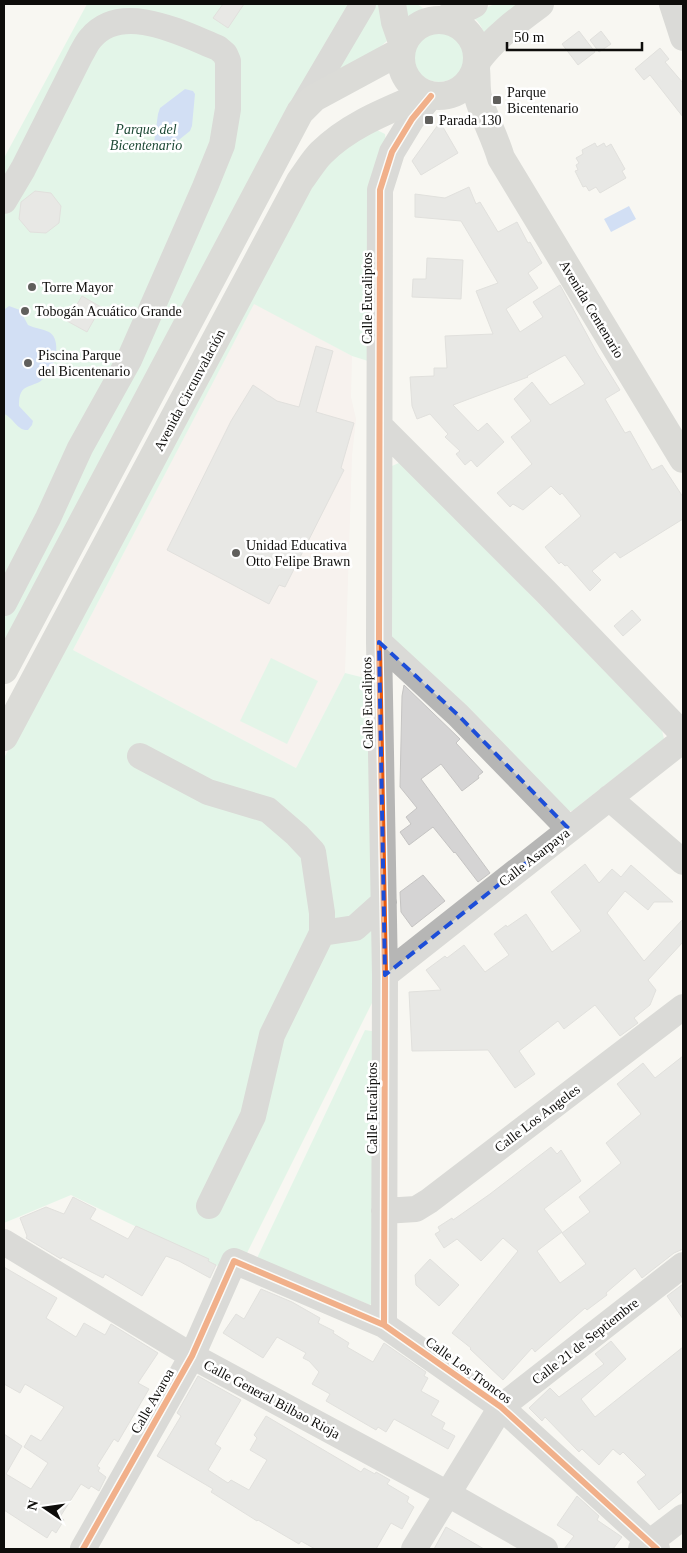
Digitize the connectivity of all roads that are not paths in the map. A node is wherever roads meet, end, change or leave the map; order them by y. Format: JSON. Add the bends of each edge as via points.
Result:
{"nodes":[{"id":1,"x":363,"y":4,"type":"edge"},
{"id":2,"x":392,"y":4,"type":"edge"},
{"id":3,"x":474,"y":4,"type":"edge"},
{"id":4,"x":540,"y":4,"type":"edge"},
{"id":5,"x":672,"y":4,"type":"edge"},
{"id":6,"x":438,"y":14,"type":"edge"},
{"id":7,"x":683,"y":38,"type":"edge"},
{"id":8,"x":402,"y":48,"type":"junction"},
{"id":9,"x":477,"y":65,"type":"junction"},
{"id":10,"x":433,"y":96,"type":"junction"},
{"id":11,"x":300,"y":112,"type":"junction"},
{"id":12,"x":501,"y":158,"type":"junction"},
{"id":13,"x":4,"y":201,"type":"edge"},
{"id":14,"x":380,"y":426,"type":"junction"},
{"id":15,"x":683,"y":459,"type":"edge"},
{"id":16,"x":4,"y":603,"type":"edge"},
{"id":17,"x":379,"y":642,"type":"junction"},
{"id":18,"x":4,"y":670,"type":"edge"},
{"id":19,"x":683,"y":734,"type":"edge"},
{"id":20,"x":4,"y":737,"type":"edge"},
{"id":21,"x":683,"y":740,"type":"edge"},
{"id":22,"x":140,"y":756,"type":"dead end"},
{"id":23,"x":609,"y":798,"type":"junction"},
{"id":24,"x":569,"y":829,"type":"junction"},
{"id":25,"x":683,"y":862,"type":"edge"},
{"id":26,"x":384,"y":902,"type":"junction"},
{"id":27,"x":322,"y":933,"type":"junction"},
{"id":28,"x":385,"y":975,"type":"junction"},
{"id":29,"x":683,"y":1007,"type":"edge"},
{"id":30,"x":210,"y":1206,"type":"dead end"},
{"id":31,"x":384,"y":1211,"type":"junction"},
{"id":32,"x":4,"y":1242,"type":"edge"},
{"id":33,"x":234,"y":1261,"type":"joint"},
{"id":34,"x":683,"y":1265,"type":"edge"},
{"id":35,"x":384,"y":1325,"type":"junction"},
{"id":36,"x":192,"y":1356,"type":"junction"},
{"id":37,"x":501,"y":1407,"type":"junction"},
{"id":38,"x":448,"y":1494,"type":"junction"},
{"id":39,"x":683,"y":1517,"type":"edge"},
{"id":40,"x":649,"y":1547,"type":"edge"},
{"id":41,"x":83,"y":1549,"type":"edge"},
{"id":42,"x":414,"y":1549,"type":"edge"},
{"id":43,"x":544,"y":1549,"type":"edge"}],
"edges":[{"from":1,"to":11,"type":"street"},
{"from":2,"to":8,"type":"main road"},
{"from":3,"to":6,"type":"main road"},
{"from":4,"to":9,"type":"main road","via":[[500,34]]},
{"from":5,"to":7,"type":"street"},
{"from":6,"to":8,"type":"main road","via":[[409,33]]},
{"from":6,"to":9,"type":"main road","via":[[469,34],[477,51]]},
{"from":8,"to":10,"type":"main road","via":[[401,65],[408,82]]},
{"from":8,"to":11,"type":"main road","via":[[314,98]]},
{"from":9,"to":10,"type":"main road","via":[[461,89]]},
{"from":9,"to":12,"type":"main road","name":"Avenida Centenario","via":[[482,110]]},
{"from":10,"to":12,"type":"main road","name":"Avenida Centenario","via":[[459,108]]},
{"from":10,"to":14,"type":"street","name":"Calle Eucaliptos","via":[[412,119],[392,152],[380,190]]},
{"from":10,"to":20,"type":"main road","name":"Avenida Circunvalación","via":[[368,119],[347,132],[321,153],[300,181]]},
{"from":11,"to":18,"type":"main road"},
{"from":12,"to":15,"type":"main road","name":"Avenida Centenario"},
{"from":13,"to":16,"type":"street","via":[[81,54],[103,27],[129,20],[150,22],[226,54],[228,109],[222,145],[129,360],[80,448]]},
{"from":14,"to":17,"type":"street","name":"Calle Eucaliptos"},
{"from":14,"to":19,"type":"street"},
{"from":17,"to":24,"type":"street","via":[[458,715]]},
{"from":17,"to":26,"type":"street","name":"Calle Eucaliptos"},
{"from":21,"to":23,"type":"street","name":"Calle Asarpaya"},
{"from":22,"to":27,"type":"street","via":[[208,792],[268,810],[297,835],[313,852]]},
{"from":23,"to":24,"type":"street","name":"Calle Asarpaya"},
{"from":23,"to":25,"type":"street"},
{"from":24,"to":28,"type":"street","name":"Calle Asarpaya"},
{"from":26,"to":27,"type":"street","via":[[355,928]]},
{"from":26,"to":28,"type":"street","name":"Calle Eucaliptos"},
{"from":27,"to":30,"type":"street","via":[[272,1035],[254,1116]]},
{"from":28,"to":31,"type":"street","name":"Calle Eucaliptos"},
{"from":29,"to":31,"type":"street","name":"Calle Los Angeles","via":[[429,1201],[416,1209]]},
{"from":31,"to":35,"type":"street","name":"Calle Eucaliptos"},
{"from":32,"to":36,"type":"street","name":"Calle General Bilbao Rioja"},
{"from":33,"to":35,"type":"street","name":"Calle Los Troncos"},
{"from":33,"to":36,"type":"street","name":"Calle Avaroa"},
{"from":34,"to":37,"type":"street","name":"Calle 21 de Septiembre"},
{"from":35,"to":37,"type":"street","name":"Calle Los Troncos"},
{"from":36,"to":38,"type":"street","name":"Calle General Bilbao Rioja"},
{"from":36,"to":41,"type":"street","name":"Calle Avaroa"},
{"from":37,"to":38,"type":"street","name":"Calle 21 de Septiembre"},
{"from":37,"to":40,"type":"street","name":"Calle Los Troncos"},
{"from":38,"to":42,"type":"street","name":"Calle 21 de Septiembre"},
{"from":38,"to":43,"type":"street","name":"Calle General Bilbao Rioja"},
{"from":39,"to":40,"type":"street"}]}
